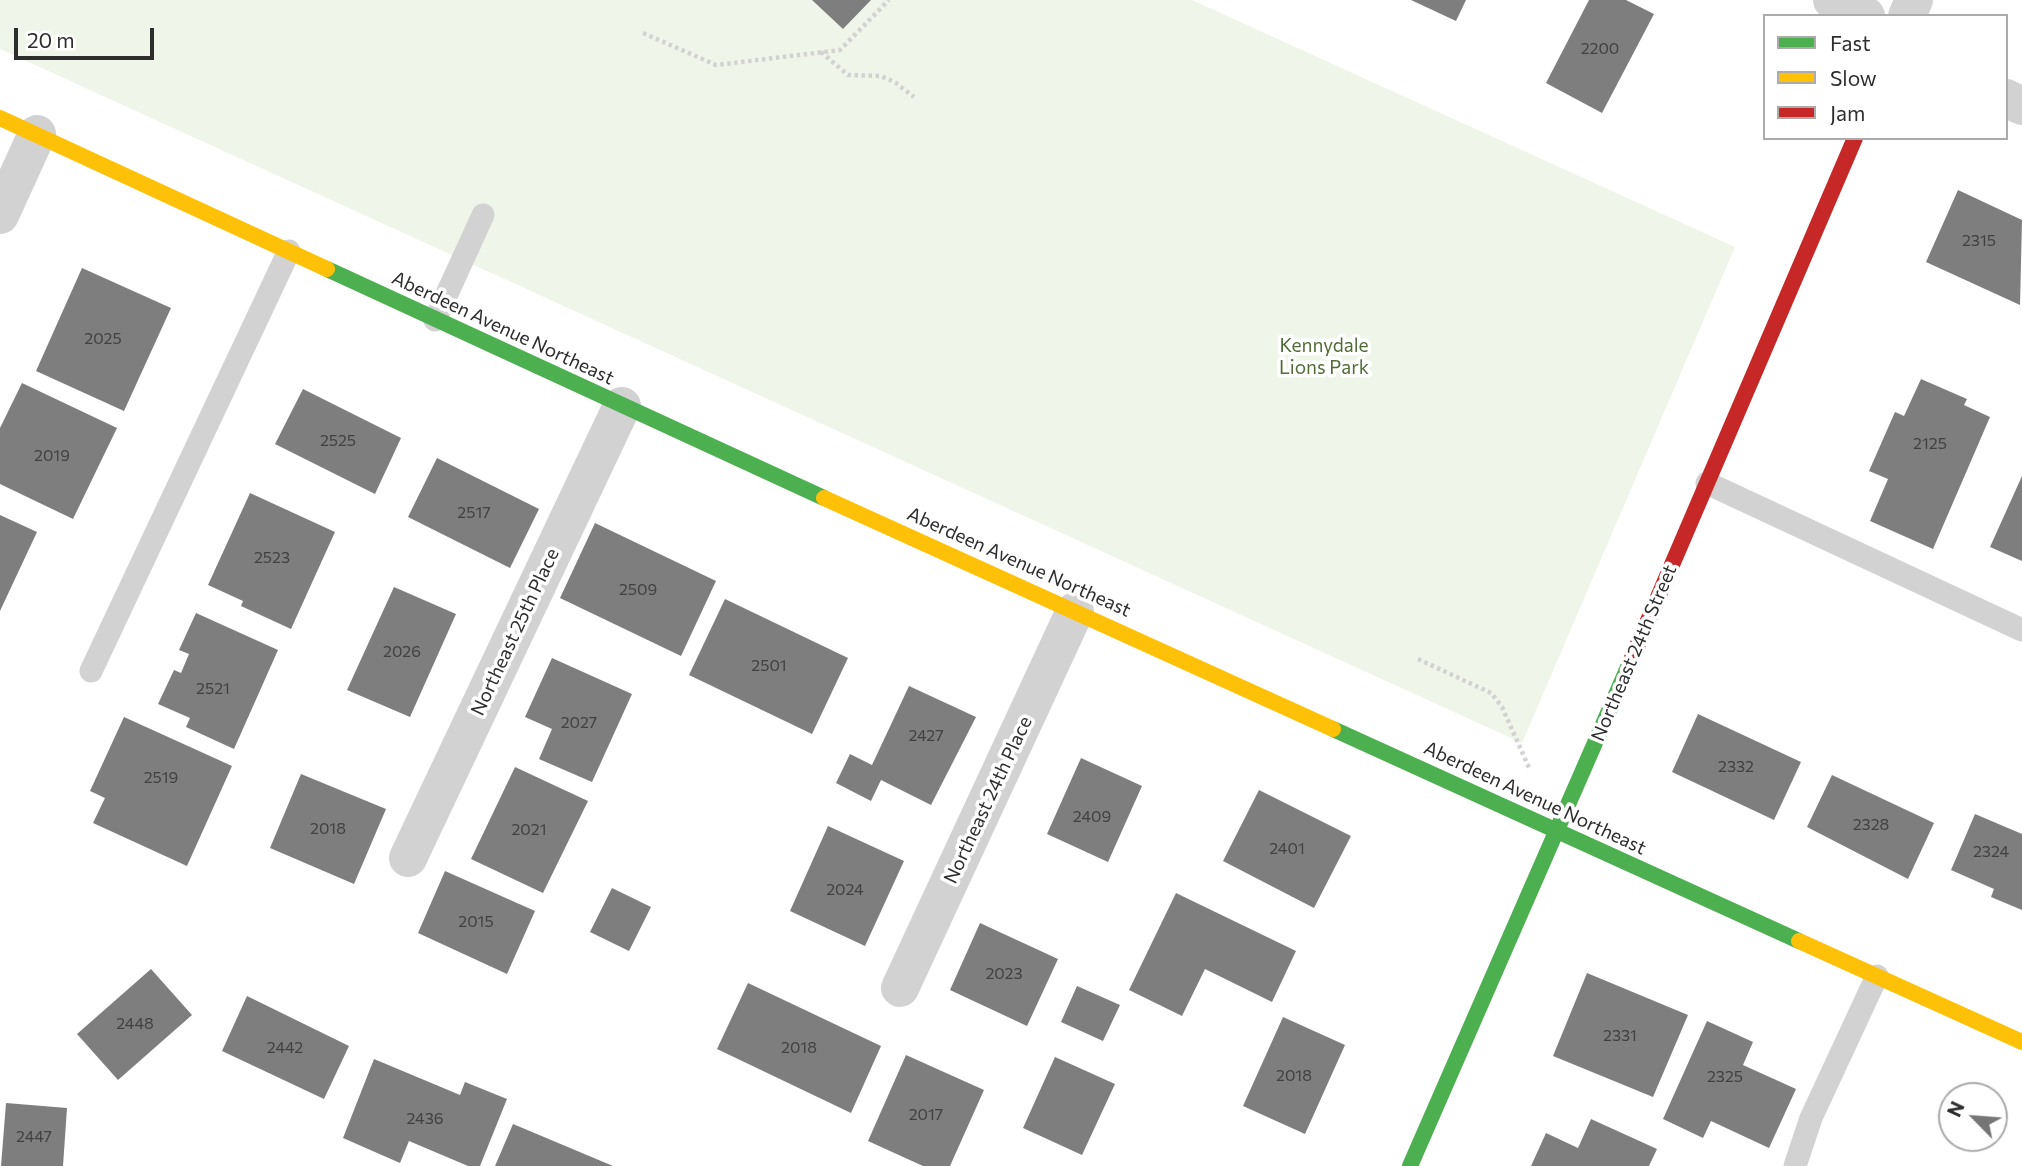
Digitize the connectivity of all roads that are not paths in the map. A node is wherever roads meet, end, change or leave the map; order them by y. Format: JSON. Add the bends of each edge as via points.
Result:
{"nodes":[{"id":1,"x":1832,"y":0,"type":"edge"},
{"id":2,"x":1862,"y":14,"type":"edge"},
{"id":3,"x":0,"y":118,"type":"edge"},
{"id":4,"x":37,"y":134,"type":"junction"},
{"id":5,"x":1854,"y":140,"type":"edge"},
{"id":6,"x":0,"y":215,"type":"edge"},
{"id":7,"x":483,"y":215,"type":"dead end"},
{"id":8,"x":289,"y":251,"type":"junction"},
{"id":9,"x":435,"y":320,"type":"junction"},
{"id":10,"x":622,"y":406,"type":"junction"},
{"id":11,"x":1707,"y":483,"type":"junction"},
{"id":12,"x":1075,"y":611,"type":"junction"},
{"id":13,"x":2022,"y":630,"type":"edge"},
{"id":14,"x":91,"y":671,"type":"dead end"},
{"id":15,"x":1558,"y":831,"type":"junction"},
{"id":16,"x":408,"y":858,"type":"dead end"},
{"id":17,"x":1877,"y":976,"type":"junction"},
{"id":18,"x":900,"y":988,"type":"dead end"},
{"id":19,"x":2022,"y":1042,"type":"edge"},
{"id":20,"x":1410,"y":1166,"type":"edge"},
{"id":21,"x":1795,"y":1166,"type":"edge"}],
"edges":[{"from":1,"to":2,"type":"street"},
{"from":3,"to":4,"type":"street","name":"Aberdeen Avenue Northeast"},
{"from":4,"to":6,"type":"street"},
{"from":4,"to":8,"type":"street","name":"Aberdeen Avenue Northeast"},
{"from":5,"to":11,"type":"street","name":"Northeast 24th Street"},
{"from":7,"to":9,"type":"lane"},
{"from":8,"to":9,"type":"street","name":"Aberdeen Avenue Northeast"},
{"from":8,"to":14,"type":"lane"},
{"from":9,"to":10,"type":"street","name":"Aberdeen Avenue Northeast"},
{"from":10,"to":12,"type":"street","name":"Aberdeen Avenue Northeast"},
{"from":10,"to":16,"type":"street","name":"Northeast 25th Place"},
{"from":11,"to":13,"type":"lane"},
{"from":11,"to":15,"type":"street","name":"Northeast 24th Street"},
{"from":12,"to":15,"type":"street","name":"Aberdeen Avenue Northeast"},
{"from":12,"to":18,"type":"street","name":"Northeast 24th Place"},
{"from":15,"to":17,"type":"street","name":"Aberdeen Avenue Northeast"},
{"from":15,"to":20,"type":"street","name":"Northeast 24th Street"},
{"from":17,"to":19,"type":"street","name":"Aberdeen Avenue Northeast"},
{"from":17,"to":21,"type":"lane","via":[[1811,1118]]}]}
